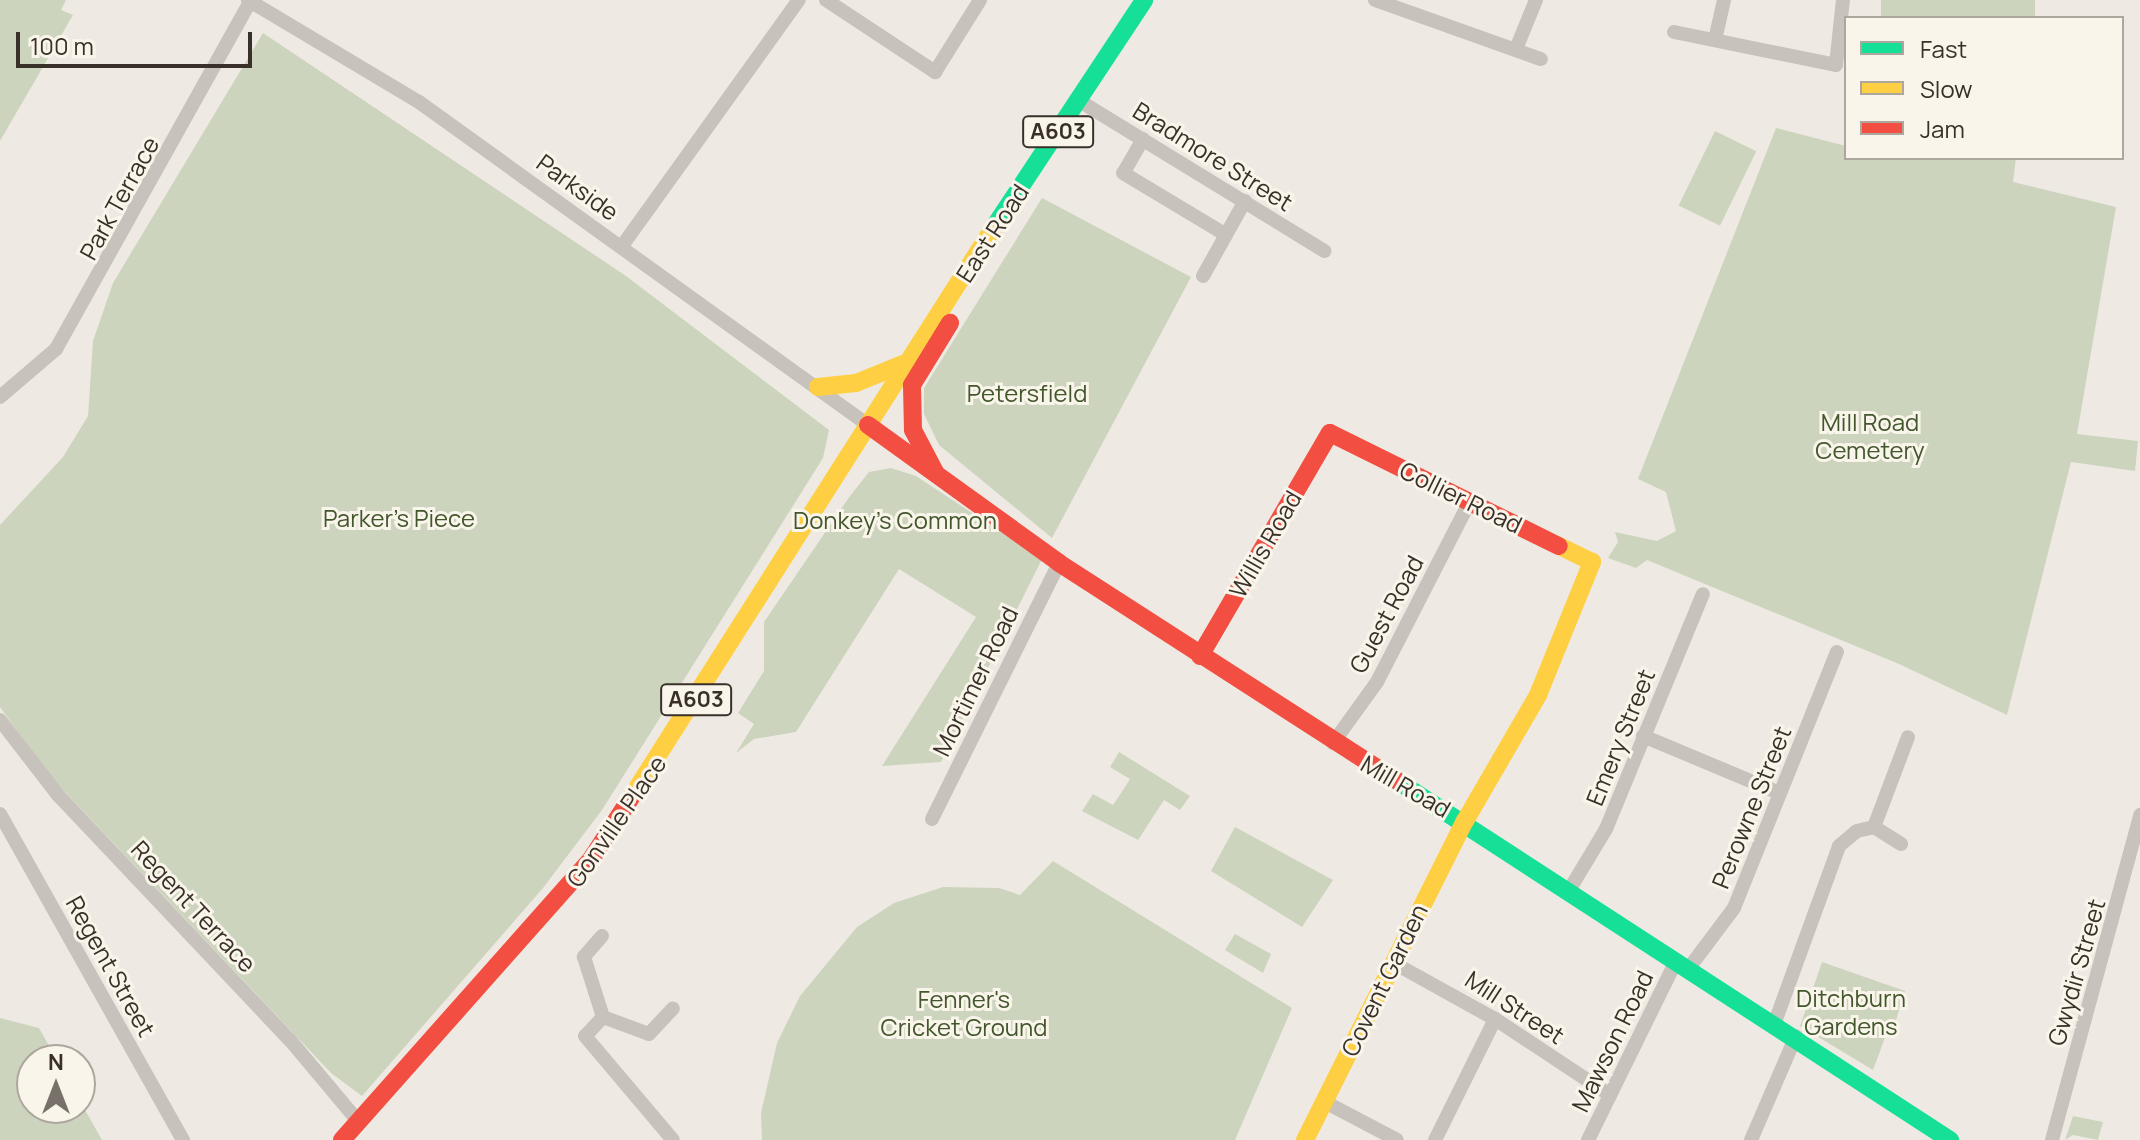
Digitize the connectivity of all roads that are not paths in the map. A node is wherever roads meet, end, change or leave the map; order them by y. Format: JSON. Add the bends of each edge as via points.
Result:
{"nodes":[{"id":1,"x":799,"y":0,"type":"edge"},
{"id":2,"x":826,"y":0,"type":"edge"},
{"id":3,"x":1144,"y":0,"type":"edge"},
{"id":4,"x":1375,"y":0,"type":"edge"},
{"id":5,"x":1536,"y":0,"type":"edge"},
{"id":6,"x":1724,"y":0,"type":"edge"},
{"id":7,"x":1843,"y":0,"type":"edge"},
{"id":8,"x":250,"y":1,"type":"edge"},
{"id":9,"x":977,"y":1,"type":"edge"},
{"id":10,"x":1674,"y":32,"type":"dead end"},
{"id":11,"x":1715,"y":40,"type":"junction"},
{"id":12,"x":1516,"y":49,"type":"junction"},
{"id":13,"x":1541,"y":59,"type":"dead end"},
{"id":14,"x":1841,"y":66,"type":"edge"},
{"id":15,"x":1078,"y":100,"type":"junction"},
{"id":16,"x":1143,"y":139,"type":"junction"},
{"id":17,"x":1245,"y":201,"type":"junction"},
{"id":18,"x":1226,"y":235,"type":"junction"},
{"id":19,"x":622,"y":246,"type":"junction"},
{"id":20,"x":1324,"y":251,"type":"dead end"},
{"id":21,"x":972,"y":264,"type":"junction"},
{"id":22,"x":1203,"y":276,"type":"dead end"},
{"id":23,"x":903,"y":364,"type":"junction"},
{"id":24,"x":818,"y":387,"type":"junction"},
{"id":25,"x":0,"y":397,"type":"edge"},
{"id":26,"x":868,"y":425,"type":"junction"},
{"id":27,"x":1330,"y":433,"type":"joint"},
{"id":28,"x":935,"y":472,"type":"junction"},
{"id":29,"x":1470,"y":501,"type":"junction"},
{"id":30,"x":1592,"y":562,"type":"joint"},
{"id":31,"x":1059,"y":563,"type":"junction"},
{"id":32,"x":1703,"y":594,"type":"dead end"},
{"id":33,"x":1837,"y":652,"type":"dead end"},
{"id":34,"x":1200,"y":656,"type":"junction"},
{"id":35,"x":0,"y":720,"type":"edge"},
{"id":36,"x":1643,"y":736,"type":"junction"},
{"id":37,"x":1908,"y":737,"type":"dead end"},
{"id":38,"x":1333,"y":743,"type":"junction"},
{"id":39,"x":1779,"y":793,"type":"junction"},
{"id":40,"x":0,"y":814,"type":"edge"},
{"id":41,"x":2140,"y":815,"type":"edge"},
{"id":42,"x":932,"y":819,"type":"dead end"},
{"id":43,"x":1465,"y":821,"type":"junction"},
{"id":44,"x":1874,"y":827,"type":"junction"},
{"id":45,"x":1901,"y":844,"type":"dead end"},
{"id":46,"x":1568,"y":892,"type":"junction"},
{"id":47,"x":602,"y":936,"type":"dead end"},
{"id":48,"x":1392,"y":962,"type":"junction"},
{"id":49,"x":1682,"y":964,"type":"junction"},
{"id":50,"x":673,"y":1008,"type":"dead end"},
{"id":51,"x":603,"y":1017,"type":"junction"},
{"id":52,"x":1495,"y":1019,"type":"junction"},
{"id":53,"x":1775,"y":1022,"type":"junction"},
{"id":54,"x":1796,"y":1036,"type":"junction"},
{"id":55,"x":1610,"y":1095,"type":"junction"},
{"id":56,"x":1325,"y":1102,"type":"junction"},
{"id":57,"x":358,"y":1121,"type":"junction"},
{"id":58,"x":183,"y":1140,"type":"edge"},
{"id":59,"x":342,"y":1140,"type":"edge"},
{"id":60,"x":673,"y":1140,"type":"edge"},
{"id":61,"x":1305,"y":1140,"type":"edge"},
{"id":62,"x":1397,"y":1140,"type":"edge"},
{"id":63,"x":1435,"y":1140,"type":"edge"},
{"id":64,"x":1588,"y":1140,"type":"edge"},
{"id":65,"x":1751,"y":1140,"type":"edge"},
{"id":66,"x":1950,"y":1140,"type":"edge"},
{"id":67,"x":2052,"y":1140,"type":"edge"}],
"edges":[{"from":1,"to":19,"type":"street"},
{"from":2,"to":9,"type":"street","via":[[935,72]]},
{"from":3,"to":15,"type":"street","name":"East Road","number":"A603"},
{"from":4,"to":12,"type":"street"},
{"from":5,"to":12,"type":"street"},
{"from":6,"to":11,"type":"street"},
{"from":7,"to":14,"type":"street"},
{"from":8,"to":19,"type":"street","name":"Parkside","via":[[419,102]]},
{"from":8,"to":25,"type":"street","name":"Park Terrace","via":[[56,349]]},
{"from":10,"to":11,"type":"street"},
{"from":11,"to":14,"type":"street"},
{"from":12,"to":13,"type":"street"},
{"from":15,"to":16,"type":"street","name":"Bradmore Street"},
{"from":15,"to":21,"type":"street","name":"East Road","number":"A603"},
{"from":16,"to":17,"type":"street","name":"Bradmore Street"},
{"from":16,"to":18,"type":"street","via":[[1123,173]]},
{"from":17,"to":18,"type":"street"},
{"from":17,"to":20,"type":"street","name":"Bradmore Street"},
{"from":18,"to":22,"type":"street"},
{"from":19,"to":24,"type":"street","name":"Parkside"},
{"from":21,"to":23,"type":"street","name":"East Road","number":"A603"},
{"from":21,"to":28,"type":"street","via":[[957,311],[912,385],[913,430]]},
{"from":23,"to":24,"type":"street","via":[[856,383]]},
{"from":23,"to":26,"type":"street","name":"East Road"},
{"from":24,"to":26,"type":"street","name":"Parkside"},
{"from":26,"to":28,"type":"street","name":"Mill Road"},
{"from":26,"to":57,"type":"street","name":"Gonville Place","number":"A603","via":[[592,858]]},
{"from":27,"to":29,"type":"street","name":"Collier Road"},
{"from":27,"to":34,"type":"street","name":"Willis Road"},
{"from":28,"to":31,"type":"street","name":"Mill Road"},
{"from":29,"to":30,"type":"street","name":"Collier Road"},
{"from":29,"to":38,"type":"street","name":"Guest Road","via":[[1377,682]]},
{"from":30,"to":43,"type":"street","name":"Covent Garden","via":[[1538,695]]},
{"from":31,"to":34,"type":"street","name":"Mill Road"},
{"from":31,"to":42,"type":"street","name":"Mortimer Road"},
{"from":32,"to":36,"type":"street","name":"Emery Street"},
{"from":33,"to":39,"type":"street","name":"Perowne Street"},
{"from":34,"to":38,"type":"street","name":"Mill Road"},
{"from":35,"to":57,"type":"street","name":"Regent Terrace","via":[[58,795],[290,1040]]},
{"from":36,"to":39,"type":"street"},
{"from":36,"to":46,"type":"street","name":"Emery Street","via":[[1606,829]]},
{"from":37,"to":44,"type":"street"},
{"from":38,"to":43,"type":"street","name":"Mill Road"},
{"from":39,"to":49,"type":"street","name":"Perowne Street","via":[[1734,908]]},
{"from":40,"to":58,"type":"street","name":"Regent Street"},
{"from":41,"to":67,"type":"street","name":"Gwydir Street"},
{"from":43,"to":46,"type":"street","name":"Mill Road"},
{"from":43,"to":48,"type":"street","name":"Covent Garden"},
{"from":44,"to":45,"type":"street"},
{"from":44,"to":53,"type":"street","via":[[1857,831],[1839,846]]},
{"from":46,"to":49,"type":"street","name":"Mill Road"},
{"from":47,"to":51,"type":"street","via":[[584,957]]},
{"from":48,"to":52,"type":"street","name":"Mill Street"},
{"from":48,"to":56,"type":"street","name":"Covent Garden"},
{"from":49,"to":53,"type":"street","name":"Mill Road"},
{"from":49,"to":55,"type":"street","name":"Mawson Road"},
{"from":50,"to":51,"type":"street","via":[[649,1034]]},
{"from":51,"to":60,"type":"street","via":[[585,1036]]},
{"from":52,"to":55,"type":"street","name":"Mill Street"},
{"from":52,"to":63,"type":"street"},
{"from":53,"to":54,"type":"street","name":"Mill Road"},
{"from":54,"to":65,"type":"street"},
{"from":54,"to":66,"type":"street","name":"Mill Road"},
{"from":55,"to":64,"type":"street","name":"Mawson Road"},
{"from":56,"to":61,"type":"street","name":"Covent Garden"},
{"from":56,"to":62,"type":"street"},
{"from":57,"to":59,"type":"street","name":"Gonville Place","number":"A603"}]}
